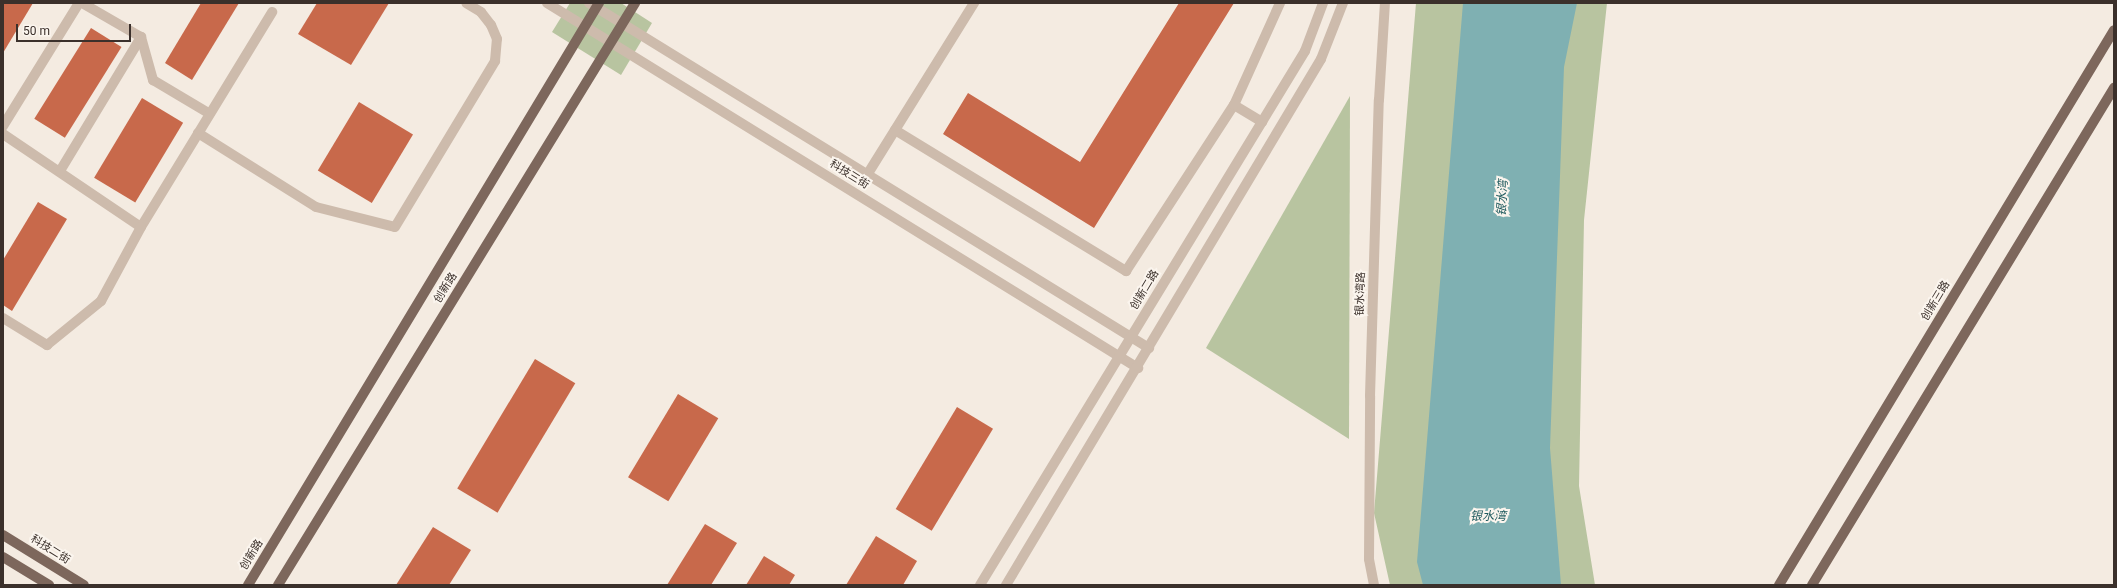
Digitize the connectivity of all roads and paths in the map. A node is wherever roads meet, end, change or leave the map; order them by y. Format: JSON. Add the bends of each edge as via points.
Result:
{"nodes":[{"id":1,"x":80,"y":3,"type":"edge"},
{"id":2,"x":466,"y":3,"type":"edge"},
{"id":3,"x":547,"y":3,"type":"edge"},
{"id":4,"x":635,"y":3,"type":"edge"},
{"id":5,"x":974,"y":3,"type":"edge"},
{"id":6,"x":1280,"y":3,"type":"edge"},
{"id":7,"x":1323,"y":3,"type":"edge"},
{"id":8,"x":1343,"y":3,"type":"edge"},
{"id":9,"x":1385,"y":3,"type":"edge"},
{"id":10,"x":595,"y":5,"type":"edge"},
{"id":11,"x":272,"y":12,"type":"dead end"},
{"id":12,"x":622,"y":24,"type":"junction"},
{"id":13,"x":585,"y":26,"type":"junction"},
{"id":14,"x":2114,"y":30,"type":"edge"},
{"id":15,"x":141,"y":37,"type":"junction"},
{"id":16,"x":611,"y":42,"type":"junction"},
{"id":17,"x":2114,"y":88,"type":"edge"},
{"id":18,"x":1234,"y":105,"type":"junction"},
{"id":19,"x":210,"y":114,"type":"junction"},
{"id":20,"x":1262,"y":122,"type":"junction"},
{"id":21,"x":3,"y":126,"type":"edge"},
{"id":22,"x":895,"y":130,"type":"junction"},
{"id":23,"x":198,"y":133,"type":"junction"},
{"id":24,"x":3,"y":134,"type":"edge"},
{"id":25,"x":60,"y":171,"type":"junction"},
{"id":26,"x":867,"y":175,"type":"junction"},
{"id":27,"x":142,"y":226,"type":"junction"},
{"id":28,"x":3,"y":318,"type":"edge"},
{"id":29,"x":1131,"y":337,"type":"junction"},
{"id":30,"x":1150,"y":348,"type":"junction"},
{"id":31,"x":1119,"y":356,"type":"junction"},
{"id":32,"x":1138,"y":368,"type":"junction"},
{"id":33,"x":3,"y":535,"type":"edge"},
{"id":34,"x":3,"y":557,"type":"edge"},
{"id":35,"x":49,"y":585,"type":"edge"},
{"id":36,"x":84,"y":585,"type":"edge"},
{"id":37,"x":248,"y":585,"type":"edge"},
{"id":38,"x":278,"y":585,"type":"edge"},
{"id":39,"x":980,"y":585,"type":"edge"},
{"id":40,"x":1006,"y":585,"type":"edge"},
{"id":41,"x":1374,"y":585,"type":"edge"},
{"id":42,"x":1779,"y":585,"type":"edge"},
{"id":43,"x":1812,"y":585,"type":"edge"}],
"edges":[{"from":1,"to":15,"type":"street"},
{"from":1,"to":21,"type":"street"},
{"from":2,"to":23,"type":"street","via":[[481,12],[491,25],[497,39],[495,61],[395,227],[316,207]]},
{"from":3,"to":13,"type":"street","name":"科技三街"},
{"from":4,"to":12,"type":"main road","name":"创新路"},
{"from":5,"to":22,"type":"street"},
{"from":6,"to":18,"type":"street"},
{"from":7,"to":20,"type":"street","name":"创新二路","via":[[1305,51]]},
{"from":8,"to":30,"type":"street","via":[[1321,58]]},
{"from":9,"to":41,"type":"street","name":"银水湾路","via":[[1379,100],[1370,396],[1369,559]]},
{"from":10,"to":12,"type":"street","name":"科技三街"},
{"from":10,"to":13,"type":"main road","name":"创新路"},
{"from":11,"to":19,"type":"street"},
{"from":12,"to":16,"type":"main road","name":"创新路"},
{"from":12,"to":26,"type":"street","name":"科技三街"},
{"from":13,"to":16,"type":"street","name":"科技三街"},
{"from":13,"to":37,"type":"main road","name":"创新路"},
{"from":14,"to":42,"type":"main road","name":"创新三路"},
{"from":15,"to":19,"type":"street","via":[[153,80]]},
{"from":15,"to":25,"type":"street"},
{"from":16,"to":31,"type":"street","name":"科技三街"},
{"from":16,"to":38,"type":"main road","name":"创新路"},
{"from":17,"to":43,"type":"main road"},
{"from":18,"to":20,"type":"street"},
{"from":18,"to":22,"type":"street","via":[[1126,271]]},
{"from":19,"to":23,"type":"street"},
{"from":20,"to":29,"type":"street","name":"创新二路"},
{"from":22,"to":26,"type":"street"},
{"from":23,"to":27,"type":"street"},
{"from":24,"to":25,"type":"street"},
{"from":25,"to":27,"type":"street"},
{"from":26,"to":29,"type":"street","name":"科技三街"},
{"from":27,"to":28,"type":"street","via":[[101,301],[47,345]]},
{"from":29,"to":30,"type":"street","name":"科技三街"},
{"from":29,"to":31,"type":"street","name":"创新二路"},
{"from":30,"to":32,"type":"street"},
{"from":31,"to":32,"type":"street","name":"科技三街"},
{"from":31,"to":39,"type":"street","name":"创新二路"},
{"from":32,"to":40,"type":"street"},
{"from":33,"to":36,"type":"main road","name":"科技二街"},
{"from":34,"to":35,"type":"main road"}]}
